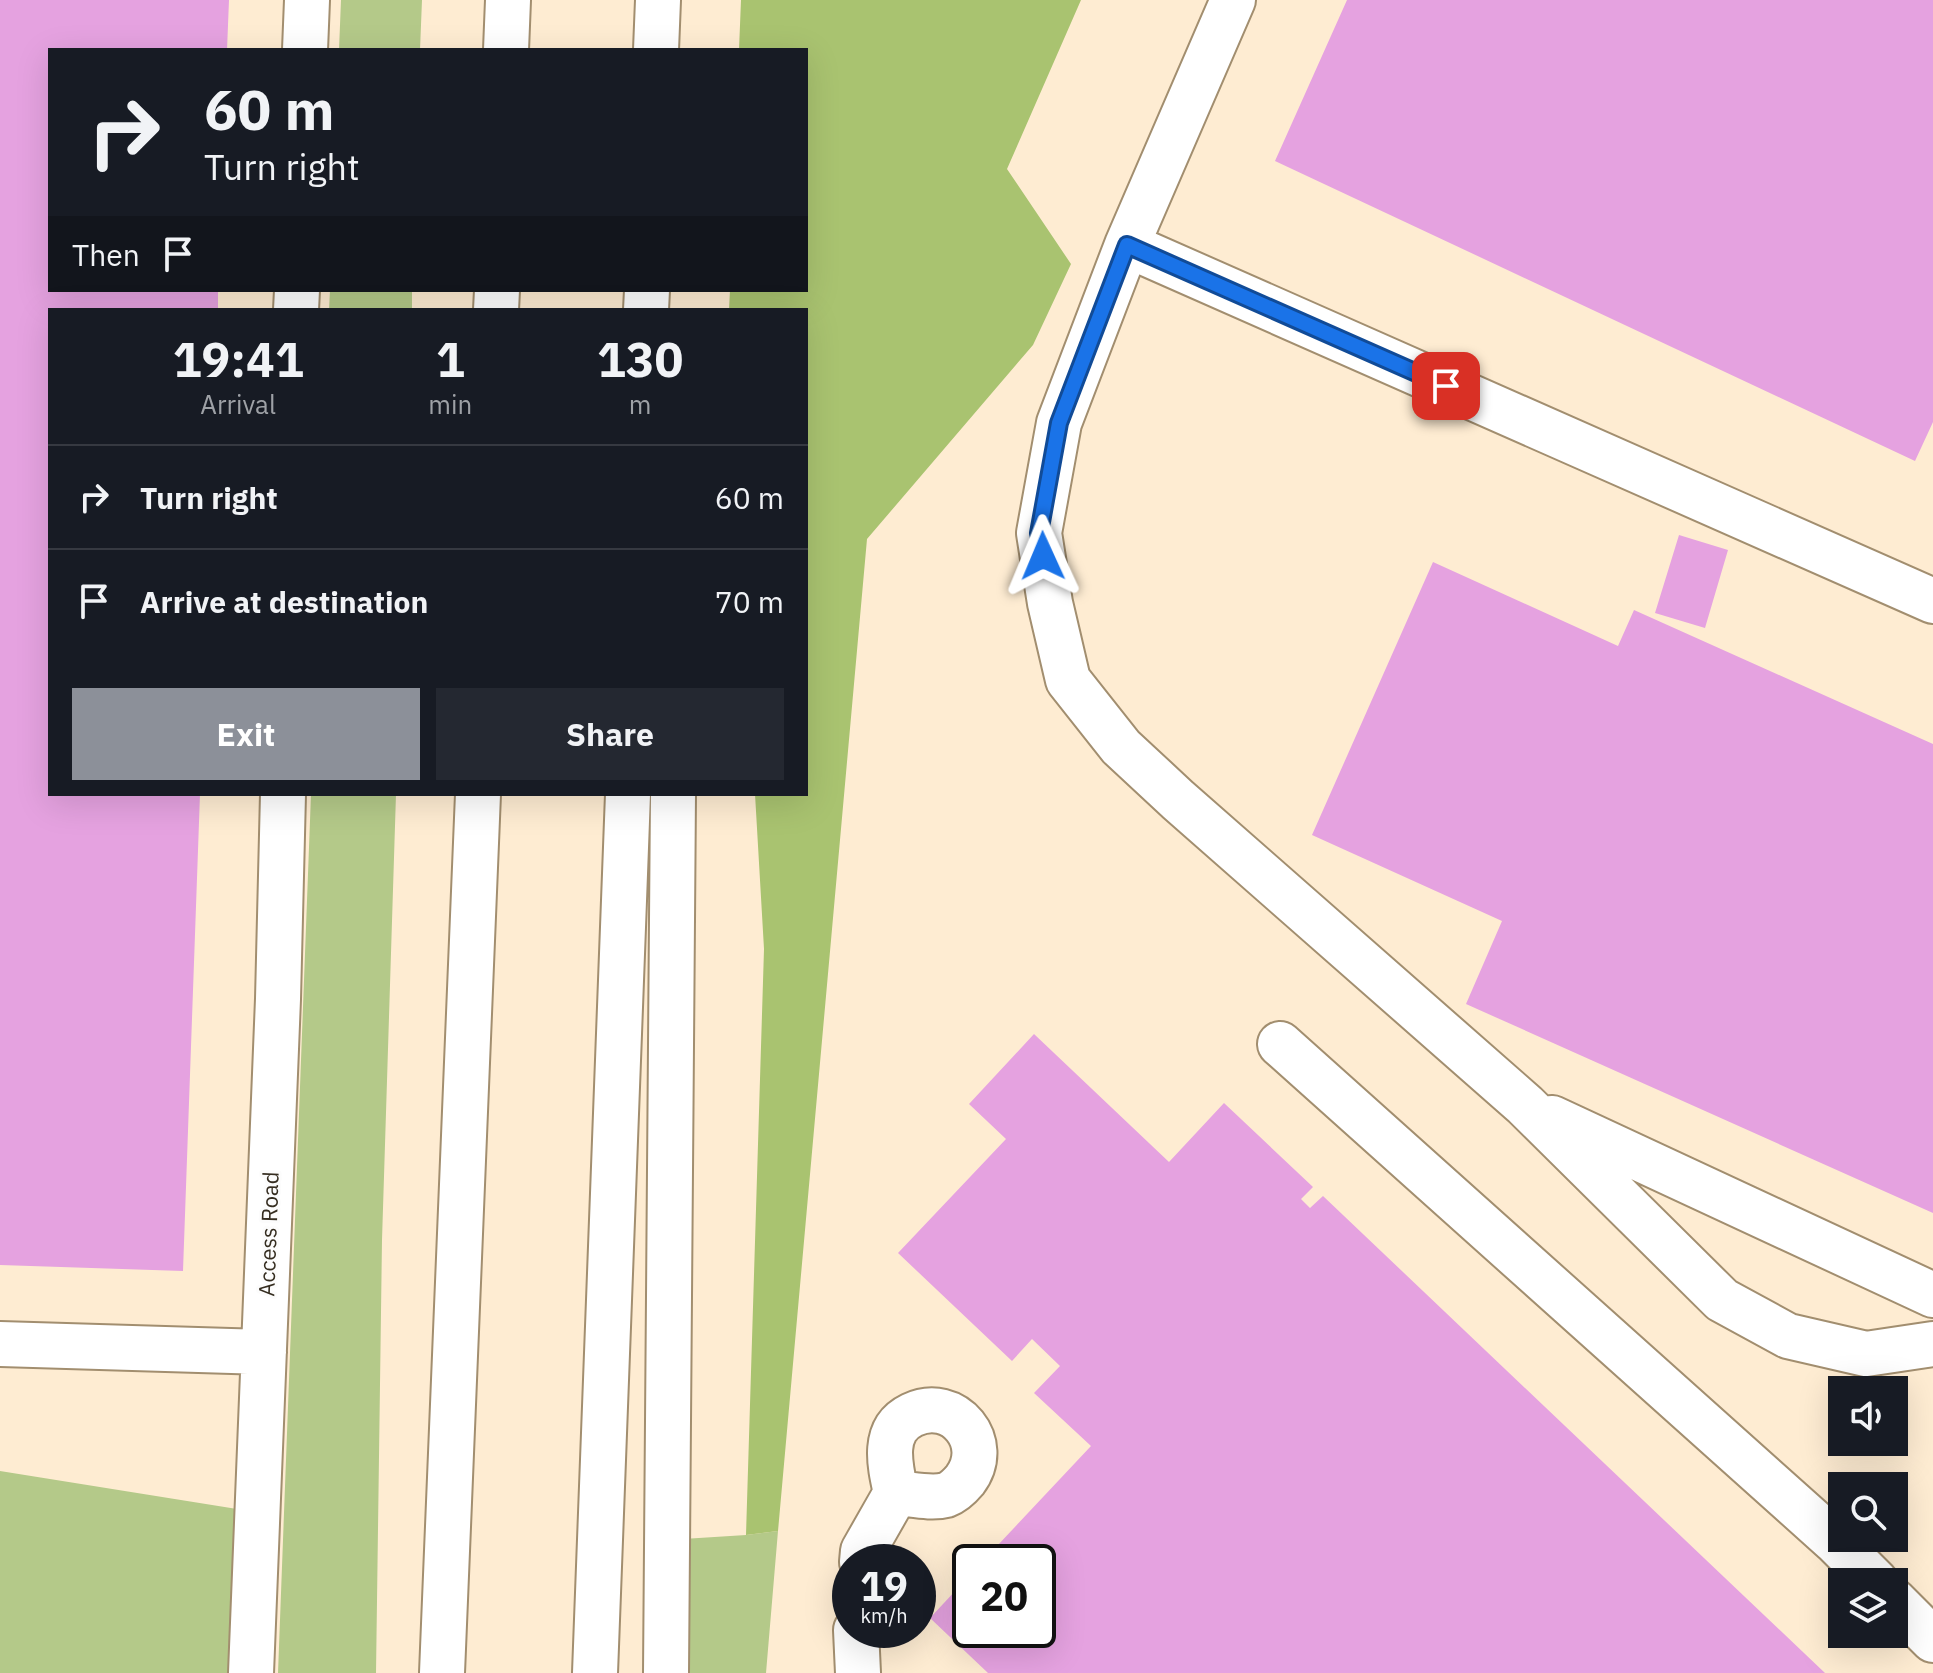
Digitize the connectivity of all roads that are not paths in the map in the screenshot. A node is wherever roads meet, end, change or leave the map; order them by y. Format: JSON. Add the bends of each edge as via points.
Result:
{"nodes":[{"id":1,"x":307,"y":0,"type":"edge"},
{"id":2,"x":508,"y":0,"type":"edge"},
{"id":3,"x":658,"y":0,"type":"edge"},
{"id":4,"x":1233,"y":0,"type":"edge"},
{"id":5,"x":305,"y":48,"type":"edge"},
{"id":6,"x":506,"y":48,"type":"edge"},
{"id":7,"x":656,"y":48,"type":"edge"},
{"id":8,"x":1127,"y":245,"type":"junction"},
{"id":9,"x":1933,"y":601,"type":"edge"},
{"id":10,"x":283,"y":796,"type":"edge"},
{"id":11,"x":478,"y":796,"type":"edge"},
{"id":12,"x":628,"y":796,"type":"edge"},
{"id":13,"x":673,"y":796,"type":"edge"},
{"id":14,"x":1280,"y":1044,"type":"dead end"},
{"id":15,"x":1525,"y":1105,"type":"junction"},
{"id":16,"x":1933,"y":1295,"type":"edge"},
{"id":17,"x":0,"y":1344,"type":"edge"},
{"id":18,"x":1933,"y":1344,"type":"edge"},
{"id":19,"x":264,"y":1352,"type":"junction"},
{"id":20,"x":896,"y":1493,"type":"dead end"},
{"id":21,"x":867,"y":1544,"type":"edge"},
{"id":22,"x":1862,"y":1568,"type":"edge"},
{"id":23,"x":1908,"y":1615,"type":"edge"},
{"id":24,"x":1933,"y":1640,"type":"edge"},
{"id":25,"x":857,"y":1648,"type":"edge"},
{"id":26,"x":251,"y":1673,"type":"edge"},
{"id":27,"x":442,"y":1673,"type":"edge"},
{"id":28,"x":595,"y":1673,"type":"edge"},
{"id":29,"x":666,"y":1673,"type":"edge"},
{"id":30,"x":858,"y":1673,"type":"edge"}],
"edges":[{"from":1,"to":5,"type":"main road"},
{"from":2,"to":6,"type":"main road"},
{"from":3,"to":7,"type":"main road"},
{"from":4,"to":8,"type":"main road"},
{"from":8,"to":9,"type":"main road"},
{"from":8,"to":15,"type":"main road","via":[[1059,423],[1039,533],[1068,680],[1121,747]]},
{"from":10,"to":19,"type":"main road","name":"Access Road"},
{"from":11,"to":27,"type":"main road"},
{"from":12,"to":28,"type":"main road"},
{"from":13,"to":29,"type":"main road"},
{"from":14,"to":22,"type":"main road"},
{"from":15,"to":16,"type":"main road"},
{"from":15,"to":18,"type":"main road","via":[[1722,1300],[1788,1336],[1866,1354]]},
{"from":17,"to":19,"type":"main road"},
{"from":19,"to":26,"type":"main road","name":"Access Road"},
{"from":20,"to":21,"type":"main road"},
{"from":23,"to":24,"type":"main road"},
{"from":25,"to":30,"type":"main road"}]}
